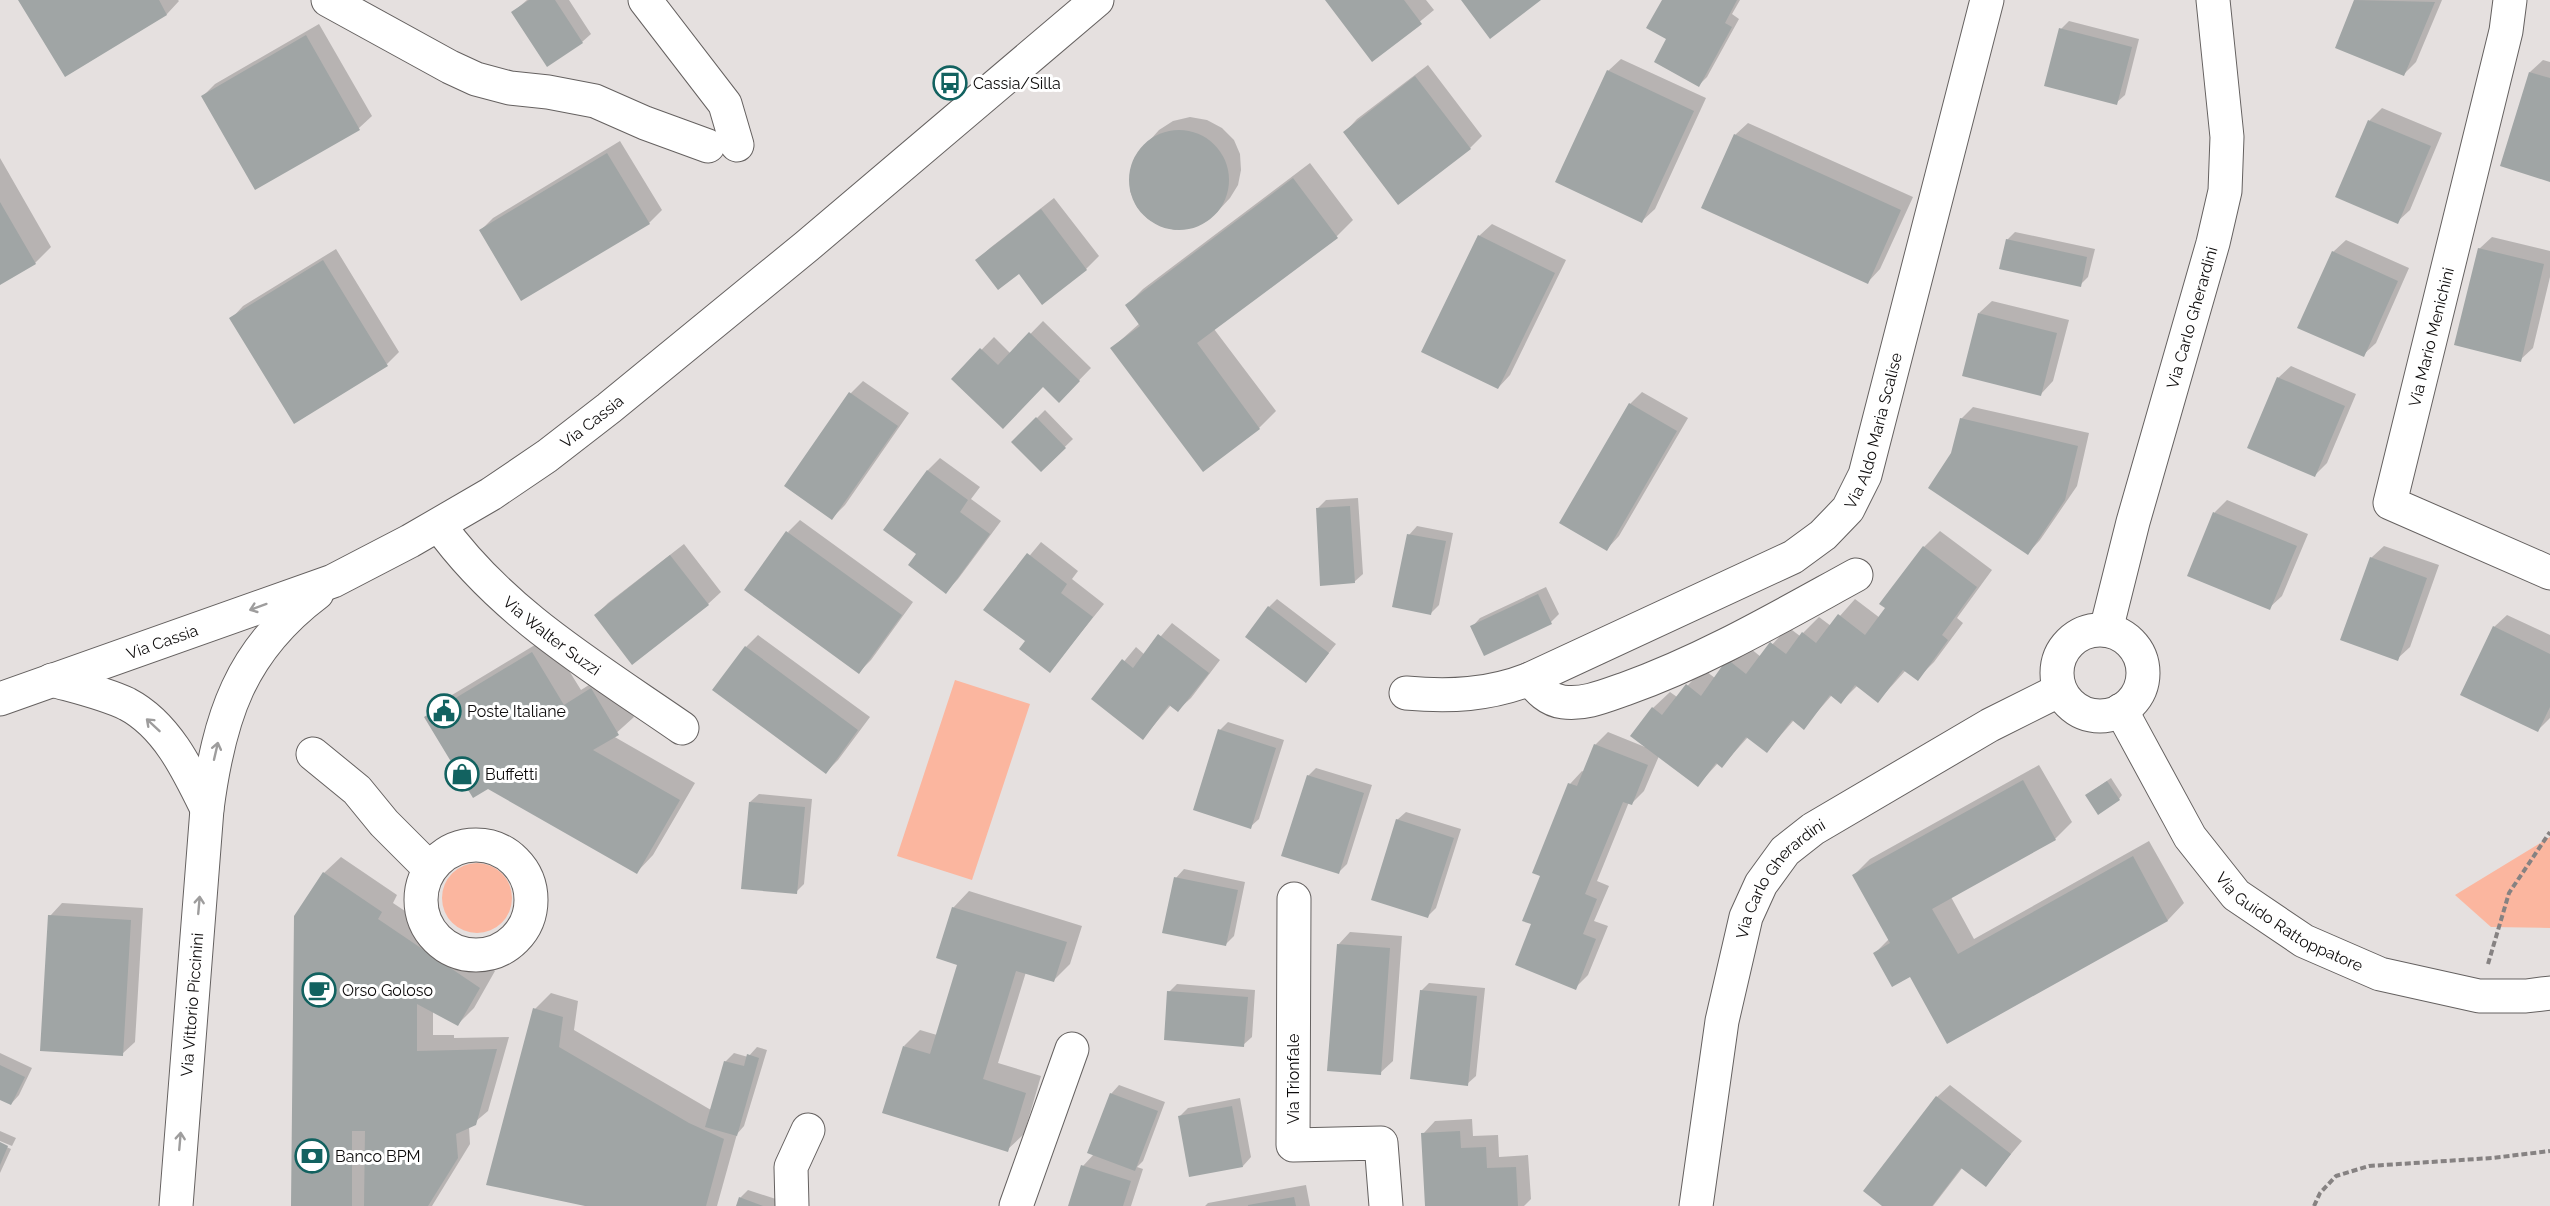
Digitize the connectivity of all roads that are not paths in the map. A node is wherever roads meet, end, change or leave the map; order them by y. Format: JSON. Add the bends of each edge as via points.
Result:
{"nodes":[{"id":1,"x":328,"y":0,"type":"edge"},
{"id":2,"x":645,"y":0,"type":"edge"},
{"id":3,"x":1097,"y":0,"type":"edge"},
{"id":4,"x":1987,"y":0,"type":"edge"},
{"id":5,"x":2213,"y":0,"type":"edge"},
{"id":6,"x":2510,"y":0,"type":"edge"},
{"id":7,"x":439,"y":525,"type":"junction"},
{"id":8,"x":2550,"y":573,"type":"edge"},
{"id":9,"x":1856,"y":575,"type":"dead end"},
{"id":10,"x":333,"y":581,"type":"junction"},
{"id":11,"x":2106,"y":630,"type":"junction"},
{"id":12,"x":1530,"y":679,"type":"junction"},
{"id":13,"x":52,"y":680,"type":"junction"},
{"id":14,"x":2060,"y":690,"type":"junction"},
{"id":15,"x":1406,"y":693,"type":"dead end"},
{"id":16,"x":0,"y":699,"type":"edge"},
{"id":17,"x":2121,"y":710,"type":"junction"},
{"id":18,"x":682,"y":728,"type":"dead end"},
{"id":19,"x":313,"y":754,"type":"dead end"},
{"id":20,"x":207,"y":809,"type":"junction"},
{"id":21,"x":430,"y":869,"type":"dead end"},
{"id":22,"x":1294,"y":899,"type":"dead end"},
{"id":23,"x":2550,"y":993,"type":"edge"},
{"id":24,"x":1072,"y":1049,"type":"dead end"},
{"id":25,"x":808,"y":1130,"type":"dead end"},
{"id":26,"x":174,"y":1204,"type":"edge"},
{"id":27,"x":792,"y":1206,"type":"edge"},
{"id":28,"x":1016,"y":1206,"type":"edge"},
{"id":29,"x":1386,"y":1206,"type":"edge"},
{"id":30,"x":1696,"y":1206,"type":"edge"}],
"edges":[{"from":1,"to":2,"type":"street","via":[[476,79],[595,101],[645,123],[723,146],[725,104]]},
{"from":3,"to":7,"type":"street","name":"Via Cassia","via":[[609,408],[526,471]]},
{"from":4,"to":12,"type":"street","name":"Via Aldo Maria Scalise","via":[[1865,475],[1848,509],[1823,535],[1793,557]]},
{"from":5,"to":11,"type":"street","name":"Via Carlo Gherardini","via":[[2227,137],[2225,191]]},
{"from":6,"to":8,"type":"street","name":"Via Mario Menichini","via":[[2506,31],[2390,503]]},
{"from":7,"to":10,"type":"street","name":"Via Cassia"},
{"from":7,"to":18,"type":"street","name":"Via Walter Suzzi","via":[[465,560],[502,598]]},
{"from":9,"to":12,"type":"street","via":[[1722,648],[1592,700],[1552,700]]},
{"from":10,"to":13,"type":"street","name":"Via Cassia","one_way":true},
{"from":20,"to":10,"type":"street","name":"Via Vittorio Piccinini","one_way":true,"via":[[221,729],[243,675],[289,617]]},
{"from":11,"to":14,"type":"street","via":[[2083,633],[2065,646],[2057,668]]},
{"from":11,"to":17,"type":"street","via":[[2130,641],[2142,665],[2139,691]]},
{"from":12,"to":15,"type":"street","name":"Via Aldo Maria Scalise","via":[[1474,695]]},
{"from":13,"to":16,"type":"street","name":"Via Cassia"},
{"from":20,"to":13,"type":"street","one_way":true,"via":[[183,761],[159,730],[138,712],[106,696]]},
{"from":14,"to":17,"type":"street","via":[[2066,700],[2086,714],[2110,715]]},
{"from":14,"to":30,"type":"street","name":"Via Carlo Gherardini","via":[[1990,725],[1813,829],[1785,851],[1761,884],[1746,917],[1722,1021]]},
{"from":17,"to":23,"type":"street","name":"Via Guido Rattoppatore","via":[[2190,837],[2236,895],[2304,941],[2380,974],[2479,996]]},
{"from":19,"to":21,"type":"street","via":[[357,790],[384,824]]},
{"from":26,"to":20,"type":"street","name":"Via Vittorio Piccinini","one_way":true},
{"from":22,"to":29,"type":"street","name":"Via Trionfale","via":[[1293,1145],[1381,1143]]},
{"from":24,"to":28,"type":"street"},
{"from":25,"to":27,"type":"street","via":[[792,1167]]}]}
